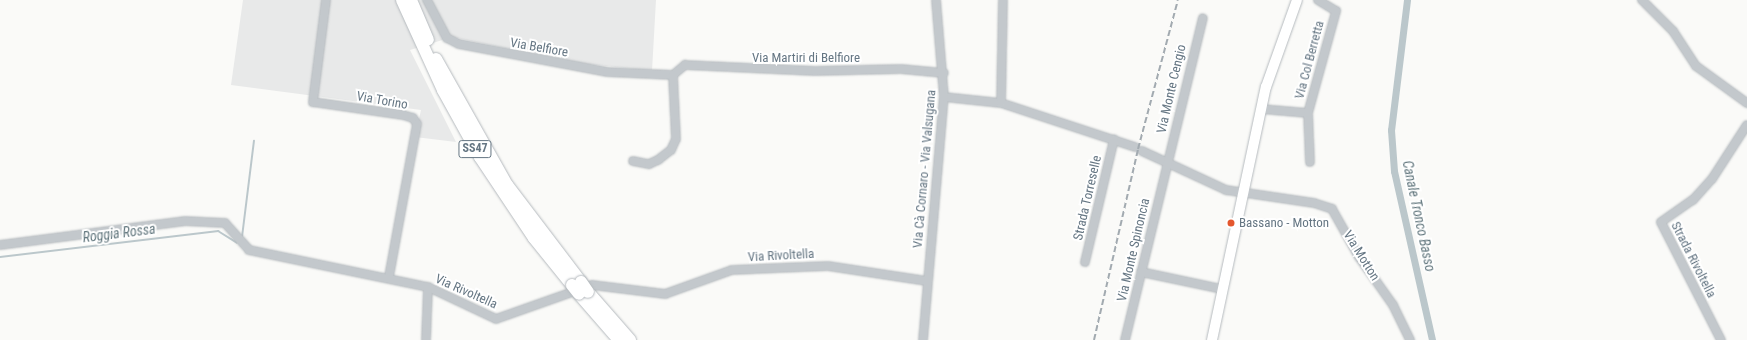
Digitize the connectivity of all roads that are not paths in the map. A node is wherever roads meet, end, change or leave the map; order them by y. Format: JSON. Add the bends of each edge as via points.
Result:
{"nodes":[{"id":1,"x":326,"y":0,"type":"edge"},
{"id":2,"x":402,"y":0,"type":"edge"},
{"id":3,"x":411,"y":0,"type":"edge"},
{"id":4,"x":427,"y":0,"type":"edge"},
{"id":5,"x":936,"y":0,"type":"edge"},
{"id":6,"x":1003,"y":0,"type":"edge"},
{"id":7,"x":1297,"y":0,"type":"edge"},
{"id":8,"x":1318,"y":0,"type":"edge"},
{"id":9,"x":1642,"y":0,"type":"edge"},
{"id":10,"x":1203,"y":18,"type":"dead end"},
{"id":11,"x":944,"y":73,"type":"junction"},
{"id":12,"x":673,"y":75,"type":"junction"},
{"id":13,"x":944,"y":96,"type":"junction"},
{"id":14,"x":1001,"y":103,"type":"junction"},
{"id":15,"x":1747,"y":103,"type":"edge"},
{"id":16,"x":1261,"y":110,"type":"junction"},
{"id":17,"x":1308,"y":113,"type":"junction"},
{"id":18,"x":1747,"y":125,"type":"edge"},
{"id":19,"x":1114,"y":139,"type":"junction"},
{"id":20,"x":633,"y":161,"type":"dead end"},
{"id":21,"x":1310,"y":162,"type":"dead end"},
{"id":22,"x":1170,"y":166,"type":"junction"},
{"id":23,"x":1243,"y":192,"type":"junction"},
{"id":24,"x":0,"y":245,"type":"edge"},
{"id":25,"x":1085,"y":262,"type":"dead end"},
{"id":26,"x":1141,"y":272,"type":"junction"},
{"id":27,"x":389,"y":277,"type":"junction"},
{"id":28,"x":927,"y":281,"type":"junction"},
{"id":29,"x":428,"y":287,"type":"junction"},
{"id":30,"x":580,"y":288,"type":"junction"},
{"id":31,"x":1222,"y":289,"type":"junction"},
{"id":32,"x":426,"y":340,"type":"edge"},
{"id":33,"x":619,"y":340,"type":"edge"},
{"id":34,"x":630,"y":340,"type":"edge"},
{"id":35,"x":922,"y":340,"type":"edge"},
{"id":36,"x":1125,"y":340,"type":"edge"},
{"id":37,"x":1212,"y":340,"type":"edge"},
{"id":38,"x":1410,"y":340,"type":"edge"},
{"id":39,"x":1721,"y":340,"type":"edge"}],
"edges":[{"from":1,"to":27,"type":"street","name":"Via Torino","via":[[313,102],[403,115],[413,118],[416,124]]},
{"from":2,"to":30,"type":"highway","number":"SS47","via":[[443,90],[480,157],[534,238]]},
{"from":3,"to":30,"type":"highway","number":"SS47","via":[[434,54],[507,185]]},
{"from":4,"to":12,"type":"street","name":"Via Belfiore","via":[[447,38],[459,44],[607,72]]},
{"from":5,"to":11,"type":"street","name":"Via Cà Cornaro - Via Valsugana"},
{"from":6,"to":14,"type":"street"},
{"from":7,"to":16,"type":"main road"},
{"from":8,"to":17,"type":"street","name":"Via Col Berretta","via":[[1336,10]]},
{"from":9,"to":15,"type":"street","via":[[1673,31],[1696,66]]},
{"from":10,"to":22,"type":"street","name":"Via Monte Cengio","via":[[1173,130]]},
{"from":11,"to":12,"type":"street","name":"Via Martiri di Belfiore","via":[[901,69],[815,71],[684,65]]},
{"from":11,"to":13,"type":"street","name":"Via Cà Cornaro - Via Valsugana"},
{"from":12,"to":20,"type":"street","via":[[677,125],[673,144],[649,164]]},
{"from":13,"to":14,"type":"street"},
{"from":13,"to":28,"type":"street","name":"Via Cà Cornaro - Via Valsugana"},
{"from":14,"to":19,"type":"street"},
{"from":16,"to":17,"type":"street","name":"Via Col Berretta"},
{"from":16,"to":23,"type":"main road"},
{"from":17,"to":21,"type":"street","name":"Via Col Berretta"},
{"from":18,"to":39,"type":"street","name":"Strada Rivoltella","via":[[1712,179],[1693,200],[1661,222]]},
{"from":19,"to":22,"type":"street"},
{"from":19,"to":25,"type":"street","name":"Strada Torreselle"},
{"from":22,"to":23,"type":"street","via":[[1226,190]]},
{"from":22,"to":26,"type":"street","name":"Via Monte Spinoncia","via":[[1157,201]]},
{"from":23,"to":31,"type":"main road"},
{"from":23,"to":38,"type":"street","name":"Via Motton","via":[[1314,203],[1332,209],[1359,257],[1393,305]]},
{"from":24,"to":27,"type":"street","name":"Via Rivoltella","via":[[185,221],[225,223],[248,250]]},
{"from":26,"to":31,"type":"street"},
{"from":26,"to":36,"type":"street","name":"Via Monte Spinoncia"},
{"from":27,"to":29,"type":"street","name":"Via Rivoltella"},
{"from":28,"to":29,"type":"street","name":"Via Rivoltella","via":[[828,266],[732,270],[665,294],[592,285],[496,319]]},
{"from":28,"to":35,"type":"street","name":"Via Cà Cornaro - Via Valsugana"},
{"from":29,"to":32,"type":"street"},
{"from":30,"to":33,"type":"highway","number":"SS47"},
{"from":30,"to":34,"type":"highway","number":"SS47"},
{"from":31,"to":37,"type":"main road"}]}
